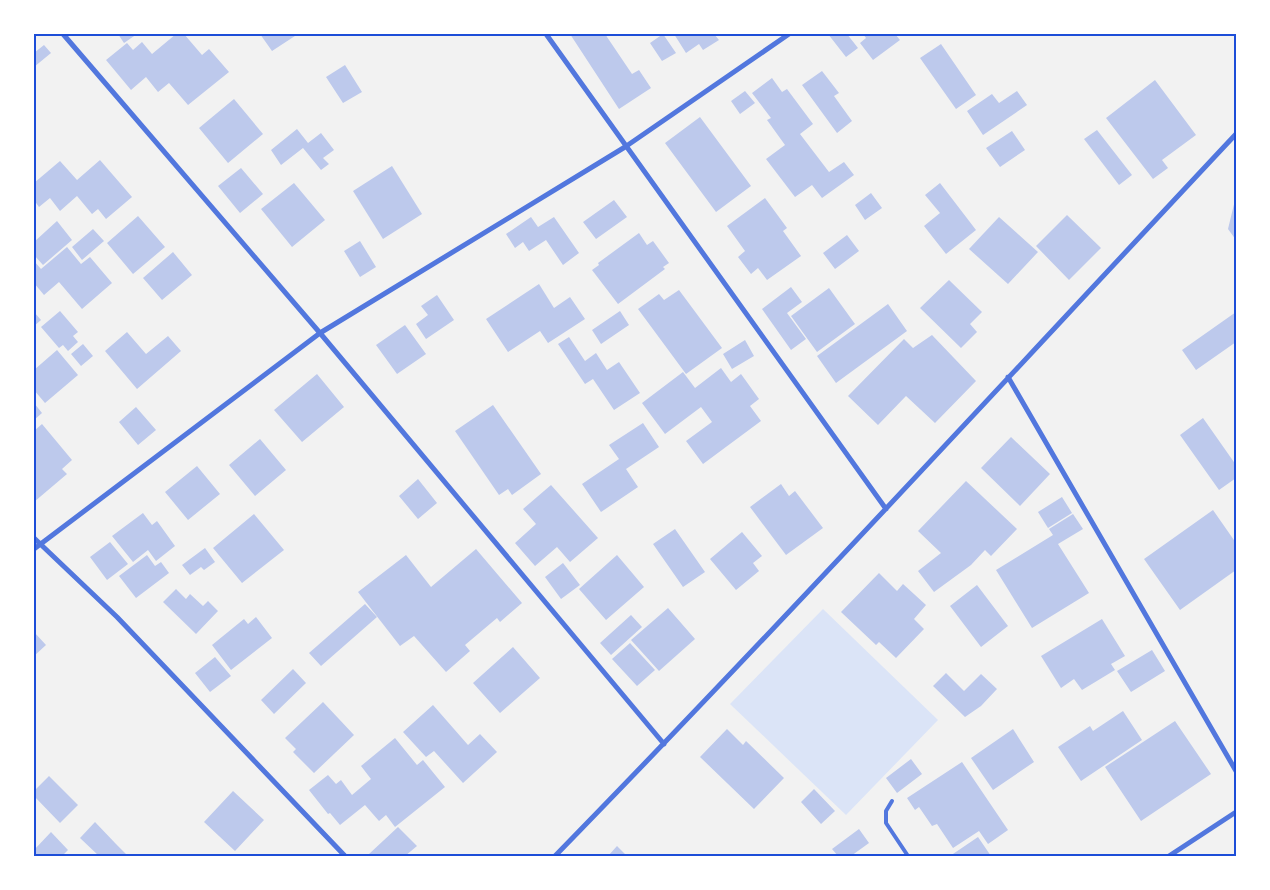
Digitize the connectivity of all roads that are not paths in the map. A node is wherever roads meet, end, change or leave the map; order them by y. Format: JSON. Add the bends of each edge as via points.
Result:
{"nodes":[{"id":1,"x":63,"y":34,"type":"edge"},
{"id":2,"x":546,"y":34,"type":"edge"},
{"id":3,"x":789,"y":34,"type":"edge"},
{"id":4,"x":1236,"y":134,"type":"edge"},
{"id":5,"x":625,"y":147,"type":"junction"},
{"id":6,"x":320,"y":334,"type":"junction"},
{"id":7,"x":1008,"y":377,"type":"junction"},
{"id":8,"x":886,"y":510,"type":"junction"},
{"id":9,"x":34,"y":538,"type":"edge"},
{"id":10,"x":40,"y":544,"type":"junction"},
{"id":11,"x":34,"y":549,"type":"edge"},
{"id":12,"x":664,"y":744,"type":"junction"},
{"id":13,"x":1236,"y":771,"type":"edge"},
{"id":14,"x":892,"y":801,"type":"dead end"},
{"id":15,"x":1236,"y":812,"type":"edge"},
{"id":16,"x":345,"y":856,"type":"edge"},
{"id":17,"x":555,"y":856,"type":"edge"},
{"id":18,"x":908,"y":856,"type":"edge"},
{"id":19,"x":1169,"y":856,"type":"edge"}],
"edges":[{"from":1,"to":6,"type":"street"},
{"from":2,"to":5,"type":"street"},
{"from":3,"to":5,"type":"street"},
{"from":4,"to":7,"type":"street"},
{"from":5,"to":6,"type":"street"},
{"from":5,"to":8,"type":"street"},
{"from":6,"to":10,"type":"street"},
{"from":6,"to":12,"type":"street"},
{"from":7,"to":8,"type":"street"},
{"from":7,"to":13,"type":"street"},
{"from":8,"to":12,"type":"street"},
{"from":9,"to":10,"type":"street"},
{"from":10,"to":11,"type":"street"},
{"from":10,"to":16,"type":"street","via":[[117,616]]},
{"from":12,"to":17,"type":"street"},
{"from":14,"to":18,"type":"lane","via":[[886,811],[886,823]]},
{"from":15,"to":19,"type":"street"}]}
